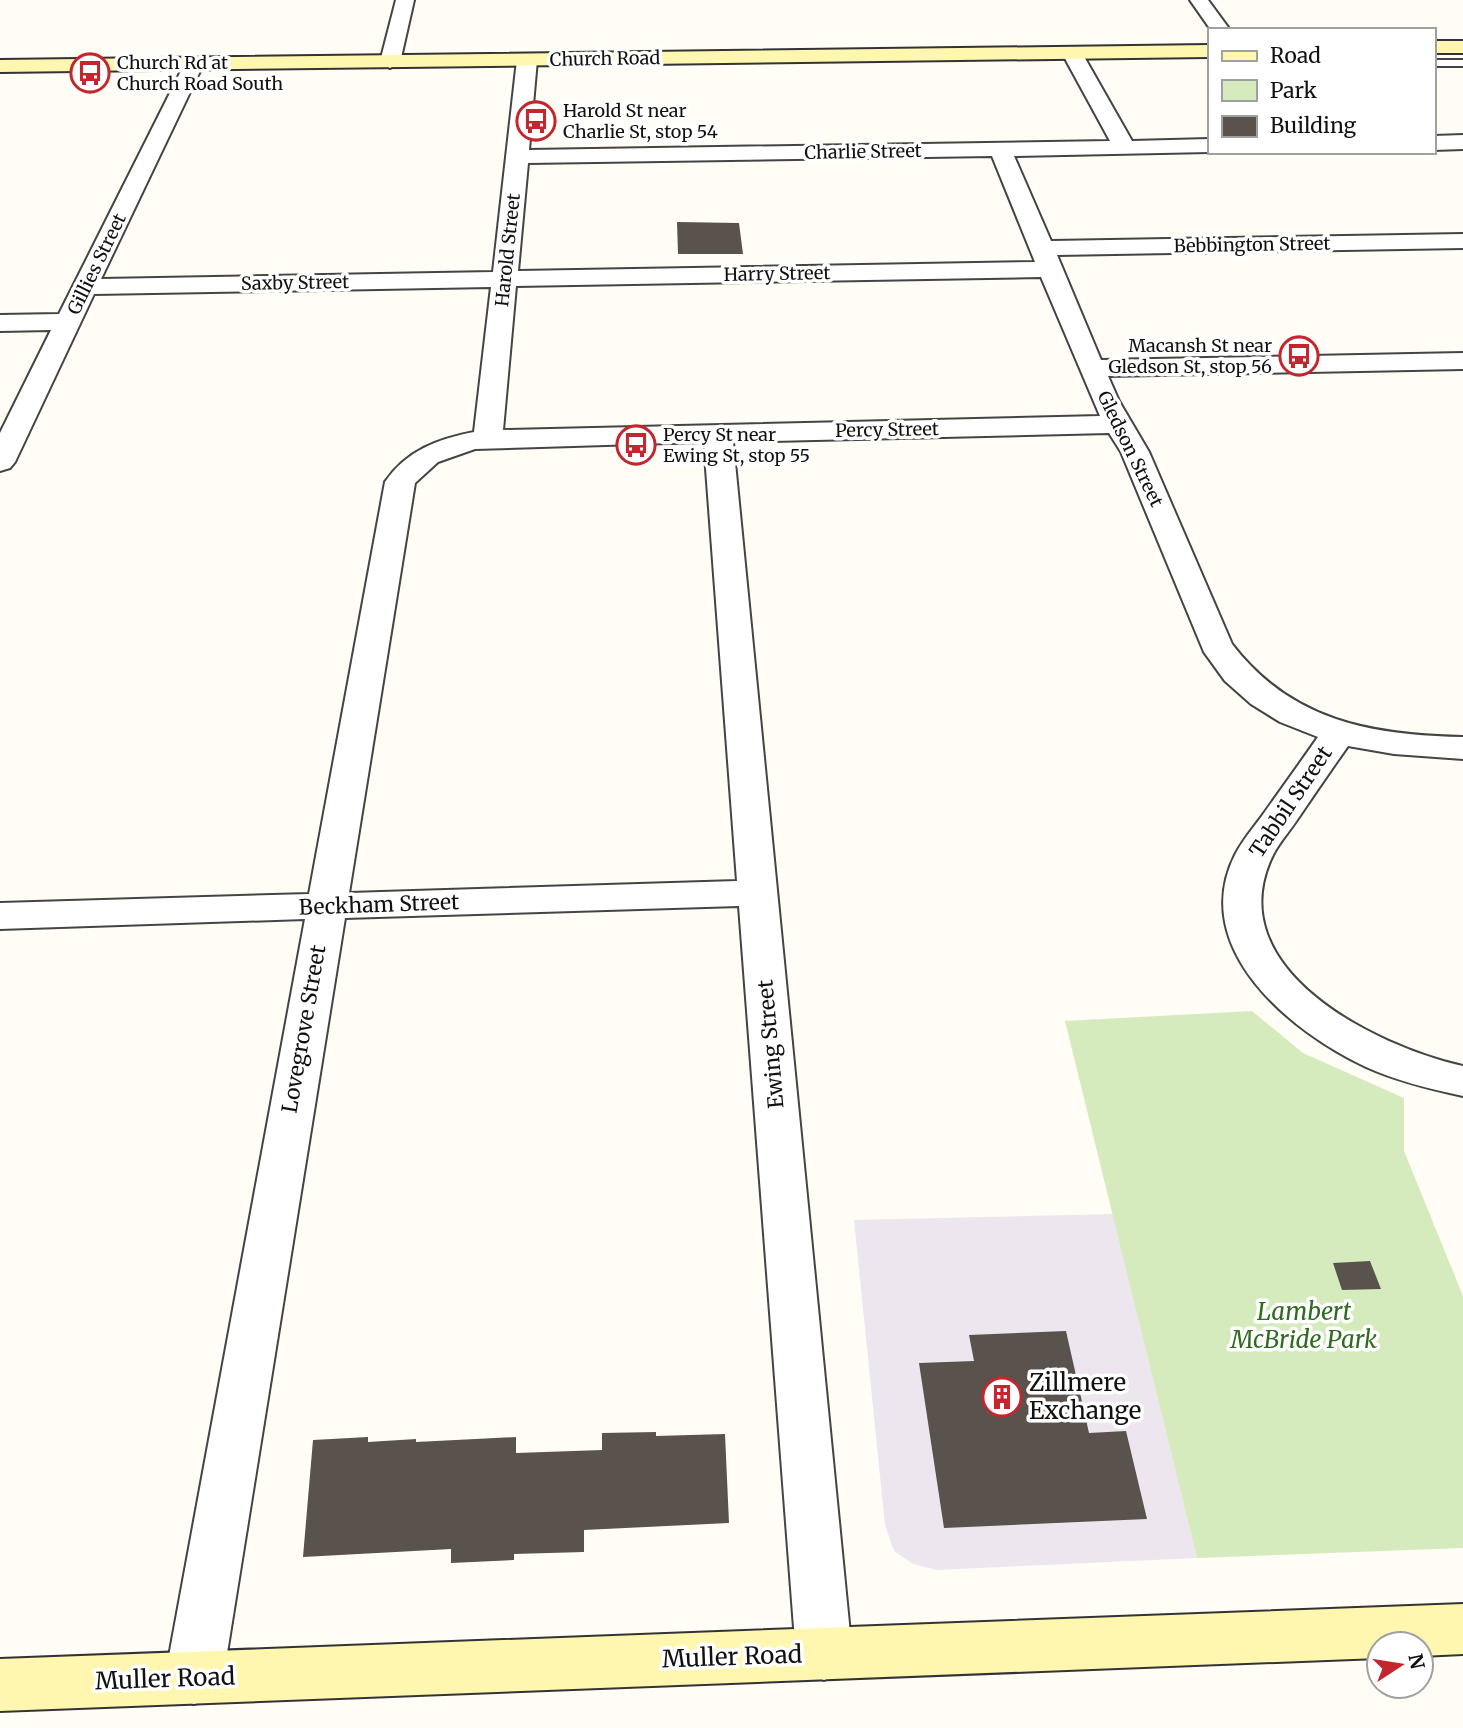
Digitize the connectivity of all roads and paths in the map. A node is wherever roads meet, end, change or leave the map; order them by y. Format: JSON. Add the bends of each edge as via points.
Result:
{"nodes":[{"id":1,"x":405,"y":0,"type":"edge"},
{"id":2,"x":1199,"y":0,"type":"edge"},
{"id":3,"x":1220,"y":28,"type":"edge"},
{"id":4,"x":1435,"y":47,"type":"edge"},
{"id":5,"x":1463,"y":47,"type":"edge"},
{"id":6,"x":1208,"y":51,"type":"edge"},
{"id":7,"x":1072,"y":53,"type":"junction"},
{"id":8,"x":527,"y":61,"type":"junction"},
{"id":9,"x":390,"y":62,"type":"junction"},
{"id":10,"x":1463,"y":62,"type":"edge"},
{"id":11,"x":1435,"y":63,"type":"edge"},
{"id":12,"x":193,"y":65,"type":"junction"},
{"id":13,"x":0,"y":66,"type":"edge"},
{"id":14,"x":1463,"y":142,"type":"edge"},
{"id":15,"x":1435,"y":143,"type":"edge"},
{"id":16,"x":1208,"y":146,"type":"edge"},
{"id":17,"x":1125,"y":148,"type":"junction"},
{"id":18,"x":1001,"y":149,"type":"junction"},
{"id":19,"x":517,"y":157,"type":"junction"},
{"id":20,"x":1463,"y":241,"type":"edge"},
{"id":21,"x":1046,"y":259,"type":"junction"},
{"id":22,"x":504,"y":279,"type":"junction"},
{"id":23,"x":85,"y":287,"type":"junction"},
{"id":24,"x":68,"y":322,"type":"junction"},
{"id":25,"x":0,"y":323,"type":"edge"},
{"id":26,"x":1463,"y":361,"type":"edge"},
{"id":27,"x":1091,"y":368,"type":"junction"},
{"id":28,"x":1117,"y":424,"type":"junction"},
{"id":29,"x":718,"y":434,"type":"junction"},
{"id":30,"x":488,"y":439,"type":"junction"},
{"id":31,"x":0,"y":462,"type":"edge"},
{"id":32,"x":1339,"y":733,"type":"junction"},
{"id":33,"x":1463,"y":748,"type":"edge"},
{"id":34,"x":758,"y":892,"type":"junction"},
{"id":35,"x":325,"y":907,"type":"junction"},
{"id":36,"x":0,"y":916,"type":"edge"},
{"id":37,"x":1463,"y":1081,"type":"edge"},
{"id":38,"x":1463,"y":1629,"type":"edge"},
{"id":39,"x":824,"y":1654,"type":"junction"},
{"id":40,"x":194,"y":1678,"type":"junction"},
{"id":41,"x":0,"y":1685,"type":"edge"}],
"edges":[{"from":1,"to":9,"type":"street"},
{"from":2,"to":3,"type":"street"},
{"from":4,"to":5,"type":"street"},
{"from":6,"to":7,"type":"street","name":"Church Road"},
{"from":7,"to":8,"type":"street","name":"Church Road"},
{"from":7,"to":17,"type":"street"},
{"from":8,"to":9,"type":"street","name":"Church Road"},
{"from":8,"to":19,"type":"street","name":"Harold Street"},
{"from":9,"to":12,"type":"street","name":"Church Road"},
{"from":10,"to":11,"type":"lane"},
{"from":12,"to":13,"type":"street","name":"Church Road"},
{"from":12,"to":23,"type":"street","name":"Gillies Street"},
{"from":14,"to":15,"type":"street"},
{"from":16,"to":17,"type":"street","name":"Charlie Street"},
{"from":17,"to":18,"type":"street","name":"Charlie Street"},
{"from":18,"to":19,"type":"street","name":"Charlie Street"},
{"from":18,"to":21,"type":"street","name":"Gledson Street"},
{"from":19,"to":22,"type":"street","name":"Harold Street"},
{"from":20,"to":21,"type":"street","name":"Bebbington Street"},
{"from":21,"to":22,"type":"street","name":"Harry Street"},
{"from":21,"to":27,"type":"street","name":"Gledson Street"},
{"from":22,"to":23,"type":"street","name":"Saxby Street"},
{"from":22,"to":30,"type":"street","name":"Harold Street"},
{"from":23,"to":24,"type":"street","name":"Gillies Street"},
{"from":24,"to":25,"type":"street"},
{"from":24,"to":31,"type":"street","name":"Gillies Street"},
{"from":26,"to":27,"type":"street"},
{"from":27,"to":28,"type":"street","name":"Gledson Street"},
{"from":28,"to":29,"type":"street","name":"Percy Street"},
{"from":28,"to":32,"type":"street","name":"Gledson Street","via":[[1135,452],[1225,659],[1268,700]]},
{"from":29,"to":30,"type":"street","name":"Percy Street"},
{"from":29,"to":34,"type":"street","name":"Ewing Street"},
{"from":30,"to":35,"type":"street","name":"Lovegrove Street","via":[[446,446],[426,456],[397,488]]},
{"from":32,"to":33,"type":"street","name":"Gledson Street","via":[[1384,744]]},
{"from":32,"to":37,"type":"street","name":"Tabbil Street","via":[[1243,876],[1240,895],[1247,932],[1267,972],[1310,1015],[1377,1054],[1415,1070]]},
{"from":34,"to":35,"type":"street","name":"Beckham Street"},
{"from":34,"to":39,"type":"street","name":"Ewing Street"},
{"from":35,"to":36,"type":"street","name":"Beckham Street"},
{"from":35,"to":40,"type":"street","name":"Lovegrove Street"},
{"from":38,"to":39,"type":"street","name":"Muller Road"},
{"from":39,"to":40,"type":"street","name":"Muller Road"},
{"from":40,"to":41,"type":"street","name":"Muller Road"}]}
